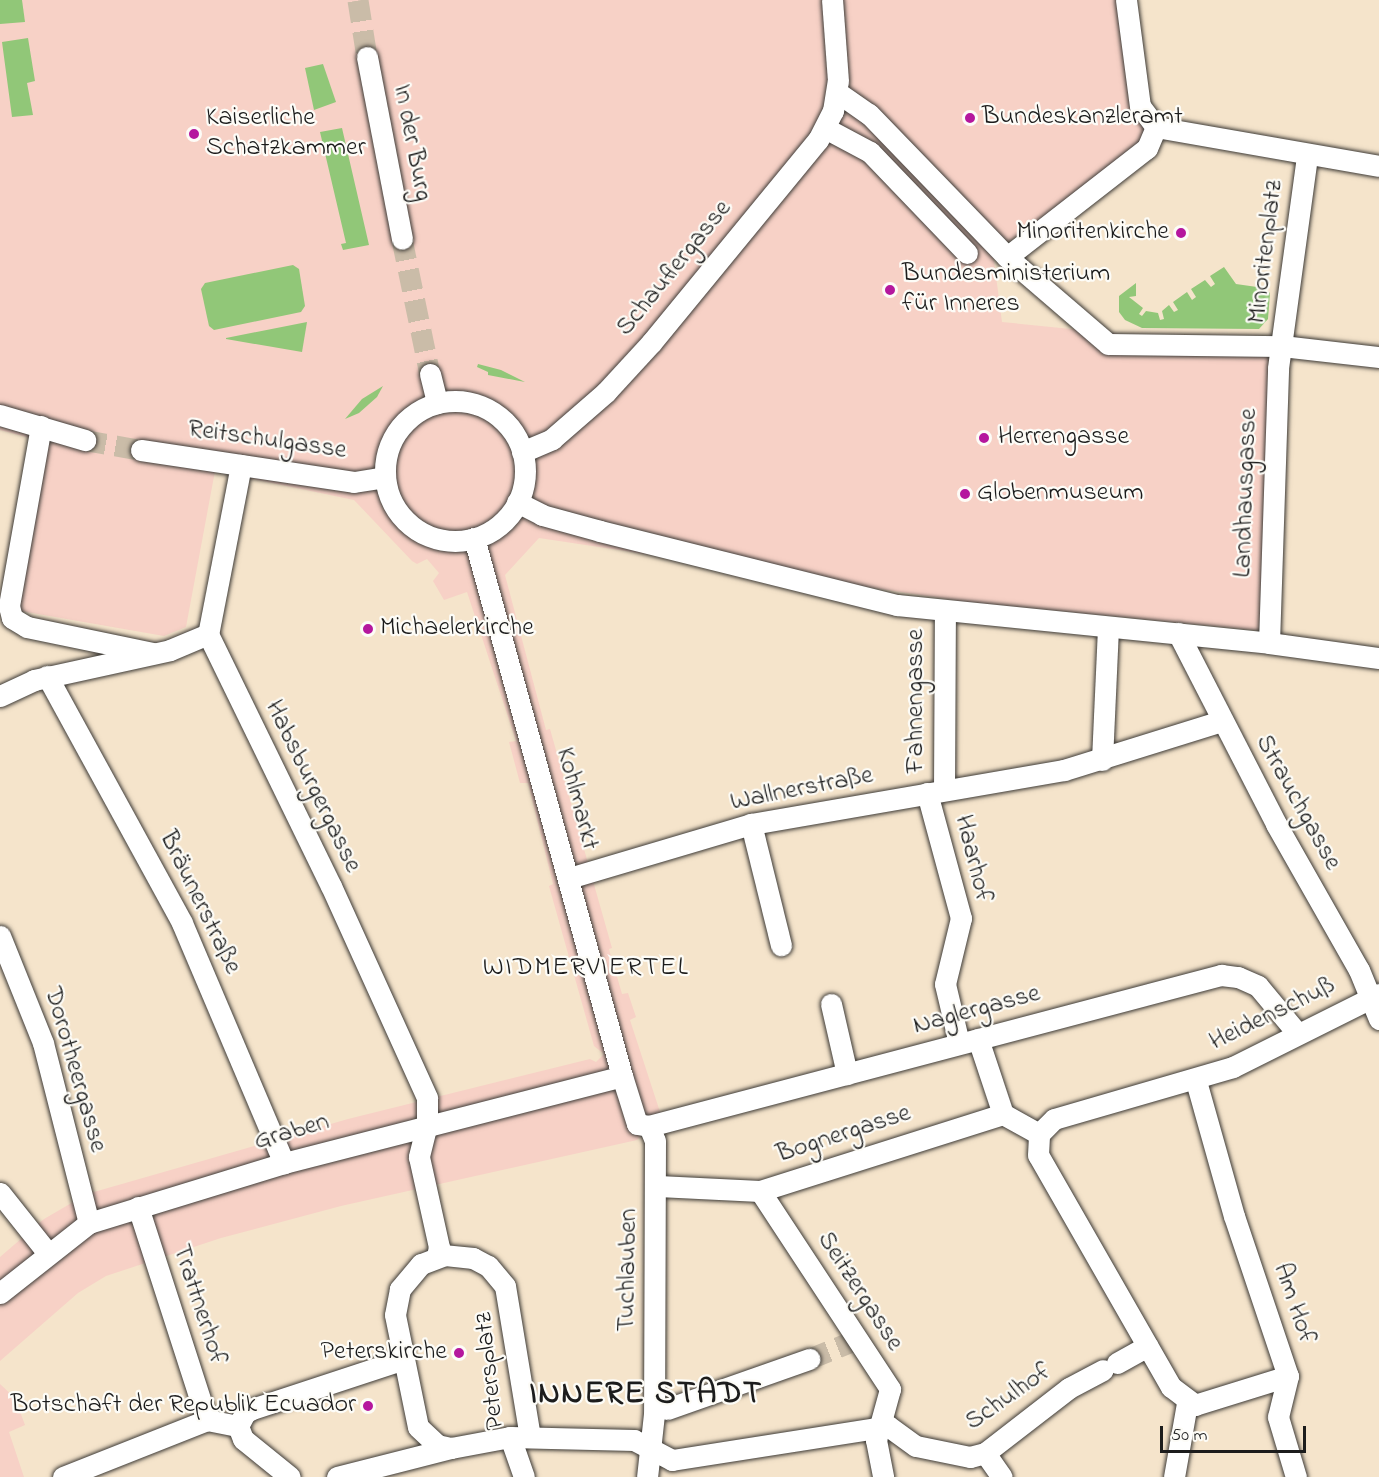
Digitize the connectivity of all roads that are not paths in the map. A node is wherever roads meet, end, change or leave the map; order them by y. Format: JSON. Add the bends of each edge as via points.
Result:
{"nodes":[{"id":1,"x":832,"y":0,"type":"edge"},
{"id":2,"x":1126,"y":0,"type":"edge"},
{"id":3,"x":367,"y":57,"type":"tunnel mouth"},
{"id":4,"x":837,"y":92,"type":"junction"},
{"id":5,"x":1156,"y":127,"type":"junction"},
{"id":6,"x":825,"y":128,"type":"junction"},
{"id":7,"x":890,"y":135,"type":"junction"},
{"id":8,"x":870,"y":152,"type":"junction"},
{"id":9,"x":1307,"y":156,"type":"junction"},
{"id":10,"x":1379,"y":166,"type":"edge"},
{"id":11,"x":402,"y":239,"type":"tunnel mouth"},
{"id":12,"x":967,"y":253,"type":"dead end"},
{"id":13,"x":1007,"y":257,"type":"junction"},
{"id":14,"x":1282,"y":346,"type":"junction"},
{"id":15,"x":1379,"y":357,"type":"edge"},
{"id":16,"x":430,"y":374,"type":"tunnel mouth"},
{"id":17,"x":437,"y":403,"type":"junction"},
{"id":18,"x":0,"y":415,"type":"edge"},
{"id":19,"x":41,"y":426,"type":"junction"},
{"id":20,"x":85,"y":440,"type":"tunnel mouth"},
{"id":21,"x":141,"y":450,"type":"tunnel mouth"},
{"id":22,"x":522,"y":452,"type":"junction"},
{"id":23,"x":241,"y":465,"type":"junction"},
{"id":24,"x":385,"y":477,"type":"junction"},
{"id":25,"x":517,"y":502,"type":"junction"},
{"id":26,"x":474,"y":538,"type":"junction"},
{"id":27,"x":945,"y":611,"type":"junction"},
{"id":28,"x":1108,"y":627,"type":"junction"},
{"id":29,"x":1178,"y":633,"type":"junction"},
{"id":30,"x":208,"y":634,"type":"junction"},
{"id":31,"x":1269,"y":643,"type":"junction"},
{"id":32,"x":153,"y":653,"type":"junction"},
{"id":33,"x":1379,"y":658,"type":"edge"},
{"id":34,"x":47,"y":676,"type":"junction"},
{"id":35,"x":0,"y":696,"type":"edge"},
{"id":36,"x":1221,"y":721,"type":"junction"},
{"id":37,"x":1102,"y":760,"type":"junction"},
{"id":38,"x":936,"y":792,"type":"junction"},
{"id":39,"x":751,"y":825,"type":"junction"},
{"id":40,"x":569,"y":878,"type":"junction"},
{"id":41,"x":0,"y":936,"type":"edge"},
{"id":42,"x":781,"y":945,"type":"dead end"},
{"id":43,"x":1376,"y":995,"type":"edge"},
{"id":44,"x":831,"y":1004,"type":"dead end"},
{"id":45,"x":1379,"y":1019,"type":"edge"},
{"id":46,"x":1298,"y":1034,"type":"junction"},
{"id":47,"x":969,"y":1041,"type":"junction"},
{"id":48,"x":846,"y":1074,"type":"junction"},
{"id":49,"x":622,"y":1076,"type":"junction"},
{"id":50,"x":1196,"y":1081,"type":"junction"},
{"id":51,"x":1003,"y":1114,"type":"junction"},
{"id":52,"x":427,"y":1124,"type":"junction"},
{"id":53,"x":649,"y":1126,"type":"junction"},
{"id":54,"x":1039,"y":1134,"type":"junction"},
{"id":55,"x":284,"y":1163,"type":"junction"},
{"id":56,"x":658,"y":1186,"type":"junction"},
{"id":57,"x":760,"y":1191,"type":"junction"},
{"id":58,"x":5,"y":1199,"type":"edge"},
{"id":59,"x":138,"y":1207,"type":"junction"},
{"id":60,"x":89,"y":1222,"type":"junction"},
{"id":61,"x":47,"y":1252,"type":"junction"},
{"id":62,"x":437,"y":1256,"type":"junction"},
{"id":63,"x":0,"y":1293,"type":"edge"},
{"id":64,"x":1148,"y":1346,"type":"junction"},
{"id":65,"x":404,"y":1359,"type":"junction"},
{"id":66,"x":809,"y":1359,"type":"tunnel mouth"},
{"id":67,"x":1288,"y":1376,"type":"junction"},
{"id":68,"x":1187,"y":1403,"type":"junction"},
{"id":69,"x":667,"y":1409,"type":"dead end"},
{"id":70,"x":207,"y":1420,"type":"junction"},
{"id":71,"x":238,"y":1426,"type":"junction"},
{"id":72,"x":879,"y":1427,"type":"junction"},
{"id":73,"x":520,"y":1437,"type":"junction"},
{"id":74,"x":451,"y":1448,"type":"junction"},
{"id":75,"x":652,"y":1452,"type":"junction"},
{"id":76,"x":986,"y":1453,"type":"junction"},
{"id":77,"x":63,"y":1477,"type":"edge"},
{"id":78,"x":290,"y":1477,"type":"edge"},
{"id":79,"x":337,"y":1477,"type":"edge"},
{"id":80,"x":524,"y":1477,"type":"edge"},
{"id":81,"x":647,"y":1477,"type":"edge"},
{"id":82,"x":883,"y":1477,"type":"edge"},
{"id":83,"x":1002,"y":1477,"type":"edge"},
{"id":84,"x":1174,"y":1477,"type":"edge"},
{"id":85,"x":1296,"y":1477,"type":"edge"}],
"edges":[{"from":1,"to":4,"type":"street"},
{"from":2,"to":5,"type":"street","via":[[1140,106]]},
{"from":3,"to":11,"type":"street","name":"In der Burg"},
{"from":4,"to":6,"type":"street","name":"Schauflergasse"},
{"from":4,"to":7,"type":"street","name":"Minoritenplatz","via":[[869,114]]},
{"from":5,"to":9,"type":"street","name":"Minoritenplatz"},
{"from":5,"to":13,"type":"street","via":[[1147,148]]},
{"from":6,"to":8,"type":"street"},
{"from":6,"to":22,"type":"street","name":"Schauflergasse","via":[[651,344],[606,392],[552,439]]},
{"from":7,"to":8,"type":"street"},
{"from":7,"to":13,"type":"street","name":"Minoritenplatz"},
{"from":8,"to":12,"type":"street"},
{"from":9,"to":10,"type":"street"},
{"from":9,"to":14,"type":"street","name":"Minoritenplatz"},
{"from":13,"to":14,"type":"street","name":"Minoritenplatz","via":[[1108,344]]},
{"from":14,"to":15,"type":"street"},
{"from":14,"to":31,"type":"street","name":"Landhausgasse","via":[[1278,368]]},
{"from":16,"to":17,"type":"street"},
{"from":17,"to":22,"type":"street","via":[[454,400],[488,409],[513,431]]},
{"from":17,"to":24,"type":"street","via":[[401,425],[387,453]]},
{"from":18,"to":19,"type":"street"},
{"from":19,"to":20,"type":"street"},
{"from":19,"to":32,"type":"street","via":[[9,606],[12,618],[27,627]]},
{"from":21,"to":23,"type":"street","name":"Reitschulgasse"},
{"from":22,"to":25,"type":"street","via":[[525,476]]},
{"from":23,"to":24,"type":"street","name":"Reitschulgasse","via":[[354,482]]},
{"from":23,"to":30,"type":"street"},
{"from":24,"to":26,"type":"street","via":[[390,499],[409,524],[434,538]]},
{"from":25,"to":26,"type":"street","via":[[504,521]]},
{"from":25,"to":27,"type":"street","via":[[542,515],[600,531],[897,605]]},
{"from":26,"to":40,"type":"street","name":"Kohlmarkt"},
{"from":27,"to":28,"type":"street"},
{"from":27,"to":38,"type":"street","name":"Fahnengasse"},
{"from":28,"to":29,"type":"street"},
{"from":28,"to":37,"type":"street"},
{"from":29,"to":31,"type":"street"},
{"from":29,"to":36,"type":"street","name":"Strauchgasse"},
{"from":30,"to":32,"type":"street"},
{"from":30,"to":52,"type":"street","name":"Habsburgergasse","via":[[427,1098]]},
{"from":31,"to":33,"type":"street"},
{"from":32,"to":34,"type":"street"},
{"from":34,"to":35,"type":"street"},
{"from":34,"to":55,"type":"street","name":"Bräunerstraße","via":[[182,923]]},
{"from":36,"to":37,"type":"street","name":"Wallnerstraße"},
{"from":36,"to":43,"type":"street","name":"Strauchgasse"},
{"from":37,"to":38,"type":"street","name":"Wallnerstraße"},
{"from":38,"to":39,"type":"street","name":"Wallnerstraße"},
{"from":38,"to":47,"type":"street","name":"Haarhof","via":[[961,918],[945,984]]},
{"from":39,"to":40,"type":"street","name":"Wallnerstraße"},
{"from":39,"to":42,"type":"street"},
{"from":40,"to":49,"type":"street","name":"Kohlmarkt"},
{"from":41,"to":60,"type":"street","name":"Dorotheergasse","via":[[43,1043]]},
{"from":43,"to":45,"type":"street","name":"Strauchgasse"},
{"from":43,"to":46,"type":"street","name":"Heidenschuß"},
{"from":44,"to":48,"type":"street"},
{"from":46,"to":47,"type":"street","name":"Naglergasse","via":[[1258,986],[1238,976],[1221,975]]},
{"from":46,"to":50,"type":"street","name":"Heidenschuß"},
{"from":47,"to":48,"type":"street","name":"Naglergasse"},
{"from":47,"to":51,"type":"street","name":"Haarhof"},
{"from":48,"to":53,"type":"street","name":"Naglergasse"},
{"from":49,"to":52,"type":"street","name":"Graben"},
{"from":49,"to":53,"type":"street","name":"Tuchlauben","via":[[637,1124]]},
{"from":50,"to":54,"type":"street","via":[[1054,1119]]},
{"from":50,"to":67,"type":"street","name":"Am Hof","via":[[1234,1216]]},
{"from":51,"to":54,"type":"street"},
{"from":51,"to":57,"type":"street","name":"Bognergasse"},
{"from":52,"to":55,"type":"street","name":"Graben"},
{"from":52,"to":62,"type":"street","name":"Habsburgergasse","via":[[419,1157],[439,1246]]},
{"from":53,"to":56,"type":"street","name":"Tuchlauben","via":[[655,1141]]},
{"from":54,"to":64,"type":"street","via":[[1038,1155]]},
{"from":55,"to":59,"type":"street","name":"Graben"},
{"from":56,"to":57,"type":"street","name":"Bognergasse"},
{"from":56,"to":75,"type":"street","name":"Tuchlauben"},
{"from":57,"to":72,"type":"street","name":"Seitzergasse","via":[[890,1389],[890,1403]]},
{"from":58,"to":61,"type":"street"},
{"from":59,"to":60,"type":"street","name":"Graben"},
{"from":59,"to":70,"type":"street","name":"Trattnerhof"},
{"from":60,"to":61,"type":"street","name":"Graben"},
{"from":61,"to":63,"type":"street","name":"Graben"},
{"from":62,"to":65,"type":"street","name":"Petersplatz","via":[[408,1275],[396,1300],[395,1315]]},
{"from":62,"to":73,"type":"street","name":"Petersplatz","via":[[473,1258],[488,1266],[505,1286]]},
{"from":64,"to":68,"type":"street","via":[[1171,1387]]},
{"from":64,"to":76,"type":"street","name":"Schulhof","via":[[1069,1388]]},
{"from":65,"to":71,"type":"street","via":[[252,1409]]},
{"from":65,"to":74,"type":"street","name":"Petersplatz","via":[[418,1427],[437,1445]]},
{"from":66,"to":69,"type":"street"},
{"from":67,"to":68,"type":"street","name":"Am Hof","via":[[1202,1404]]},
{"from":67,"to":85,"type":"street","via":[[1278,1417]]},
{"from":68,"to":84,"type":"street"},
{"from":70,"to":71,"type":"street"},
{"from":70,"to":77,"type":"street"},
{"from":71,"to":78,"type":"street","via":[[243,1439]]},
{"from":72,"to":75,"type":"street","via":[[684,1460]]},
{"from":72,"to":76,"type":"street","name":"Schulhof","via":[[888,1426],[904,1440],[932,1451],[970,1457]]},
{"from":72,"to":82,"type":"street","via":[[876,1440]]},
{"from":73,"to":74,"type":"street","name":"Petersplatz"},
{"from":73,"to":75,"type":"street","via":[[633,1440]]},
{"from":73,"to":80,"type":"street"},
{"from":74,"to":79,"type":"street"},
{"from":75,"to":81,"type":"street","name":"Tuchlauben"},
{"from":76,"to":83,"type":"street"}]}
